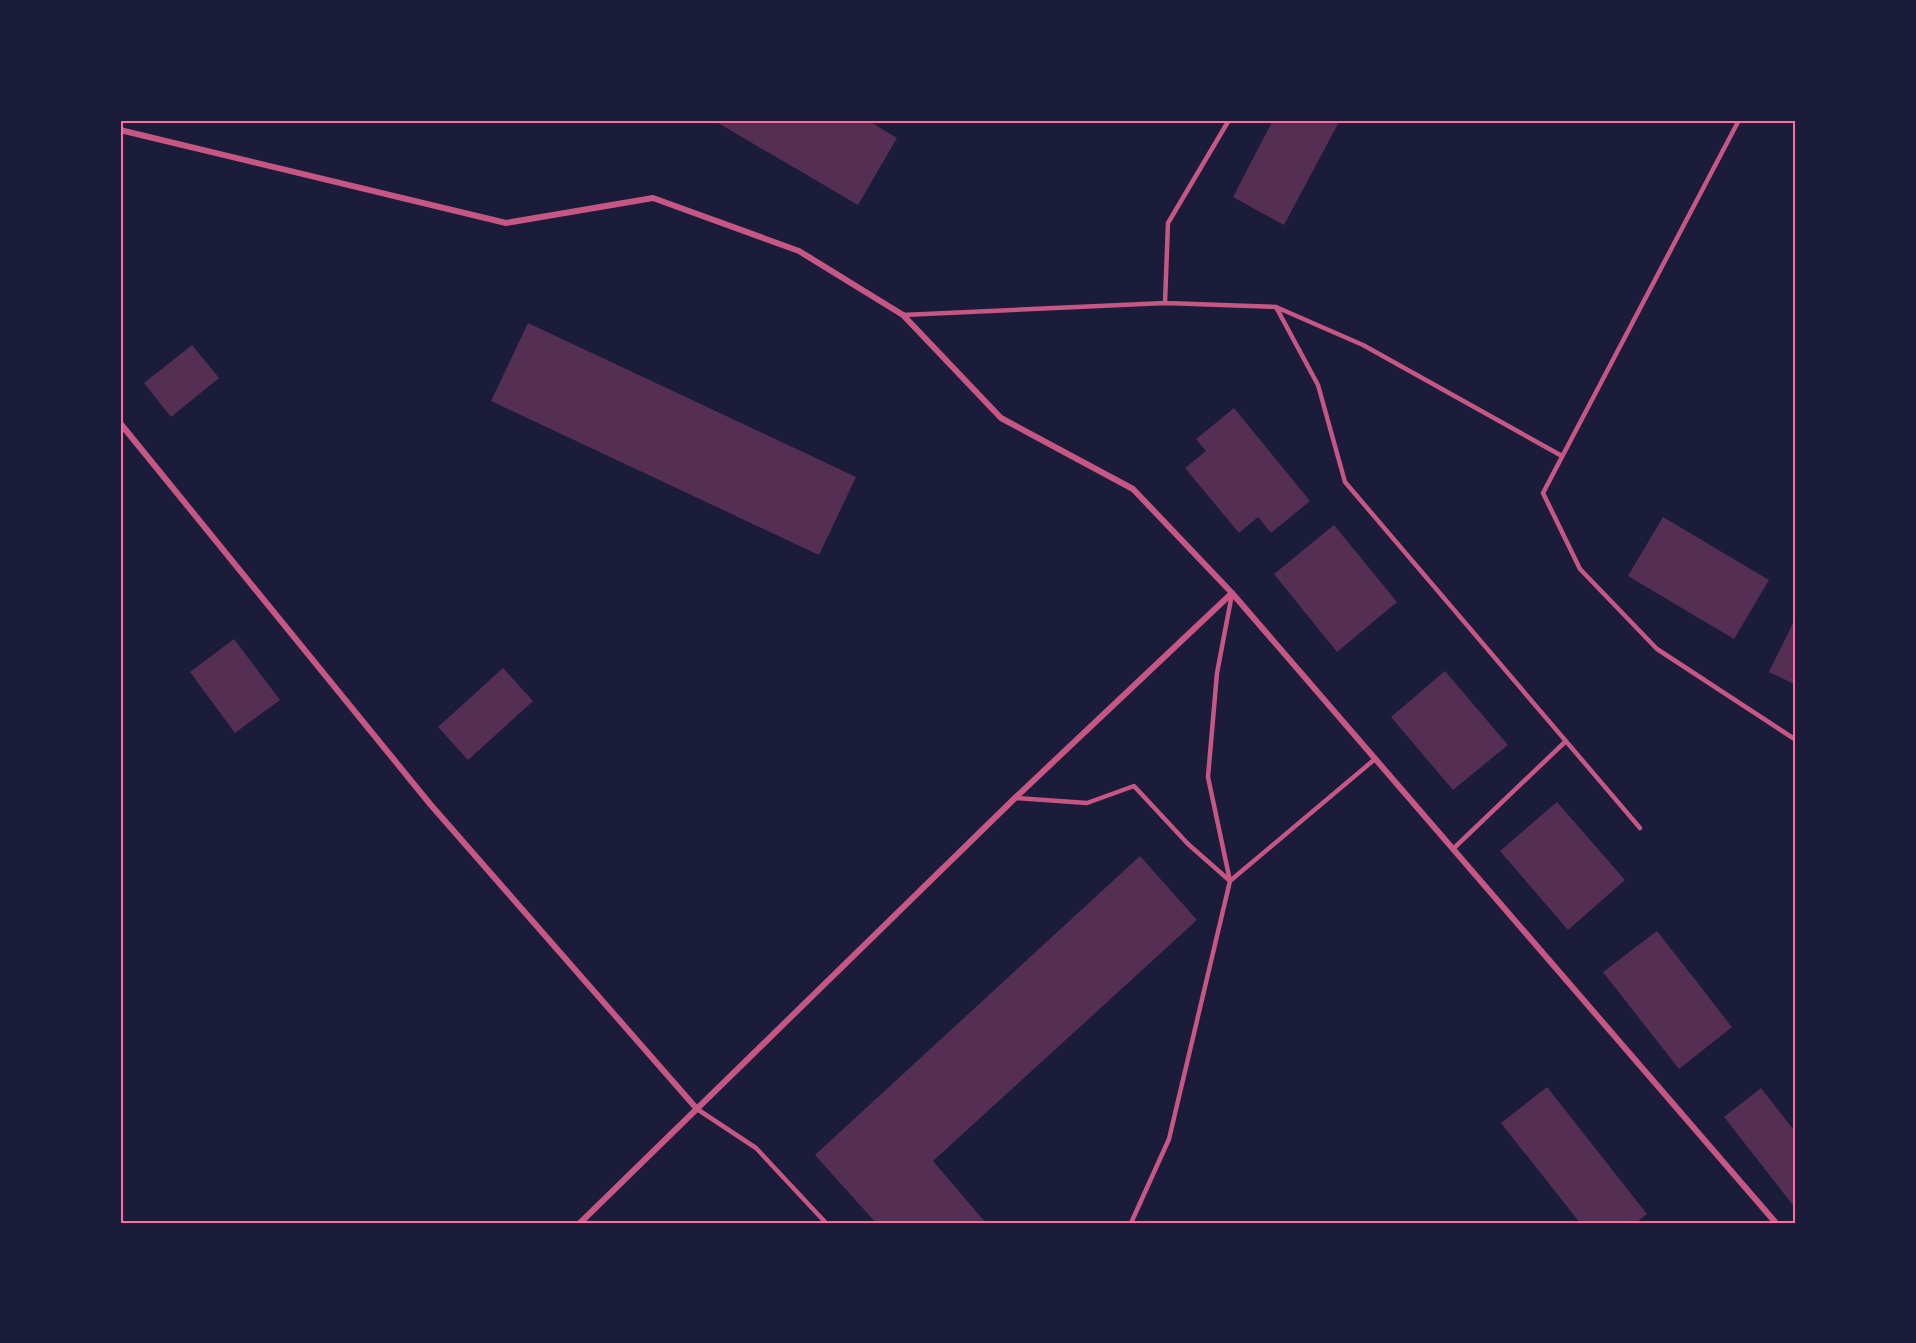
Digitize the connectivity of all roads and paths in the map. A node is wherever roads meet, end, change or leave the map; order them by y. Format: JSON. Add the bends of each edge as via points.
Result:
{"nodes":[{"id":1,"x":1229,"y":120,"type":"edge"},
{"id":2,"x":1739,"y":120,"type":"edge"},
{"id":3,"x":120,"y":130,"type":"edge"},
{"id":4,"x":1165,"y":303,"type":"junction"},
{"id":5,"x":1276,"y":307,"type":"junction"},
{"id":6,"x":903,"y":315,"type":"junction"},
{"id":7,"x":120,"y":423,"type":"edge"},
{"id":8,"x":1562,"y":456,"type":"junction"},
{"id":9,"x":1232,"y":593,"type":"junction"},
{"id":10,"x":1796,"y":740,"type":"edge"},
{"id":11,"x":1566,"y":741,"type":"junction"},
{"id":12,"x":1375,"y":759,"type":"junction"},
{"id":13,"x":1015,"y":798,"type":"junction"},
{"id":14,"x":1641,"y":828,"type":"dead end"},
{"id":15,"x":1453,"y":849,"type":"junction"},
{"id":16,"x":1230,"y":880,"type":"junction"},
{"id":17,"x":697,"y":1109,"type":"junction"},
{"id":18,"x":580,"y":1223,"type":"edge"},
{"id":19,"x":826,"y":1223,"type":"edge"},
{"id":20,"x":1131,"y":1223,"type":"edge"},
{"id":21,"x":1776,"y":1223,"type":"edge"}],
"edges":[{"from":1,"to":4,"type":"lane","via":[[1168,223]]},
{"from":2,"to":8,"type":"lane"},
{"from":3,"to":6,"type":"street","via":[[506,223],[653,198],[799,251]]},
{"from":4,"to":5,"type":"lane"},
{"from":4,"to":6,"type":"lane"},
{"from":5,"to":8,"type":"lane","via":[[1363,345]]},
{"from":5,"to":11,"type":"lane","via":[[1318,385],[1345,482]]},
{"from":6,"to":9,"type":"street","via":[[1001,418],[1133,489]]},
{"from":7,"to":17,"type":"street","via":[[430,804]]},
{"from":8,"to":10,"type":"lane","via":[[1543,493],[1580,569],[1657,649]]},
{"from":9,"to":12,"type":"street"},
{"from":9,"to":13,"type":"street"},
{"from":9,"to":16,"type":"lane","via":[[1217,673],[1208,777]]},
{"from":11,"to":14,"type":"lane"},
{"from":11,"to":15,"type":"lane"},
{"from":12,"to":15,"type":"street"},
{"from":12,"to":16,"type":"lane"},
{"from":13,"to":16,"type":"lane","via":[[1087,803],[1134,786],[1188,844]]},
{"from":13,"to":17,"type":"street"},
{"from":15,"to":21,"type":"street"},
{"from":16,"to":20,"type":"lane","via":[[1169,1139]]},
{"from":17,"to":18,"type":"street"},
{"from":17,"to":19,"type":"lane","via":[[756,1148]]}]}
